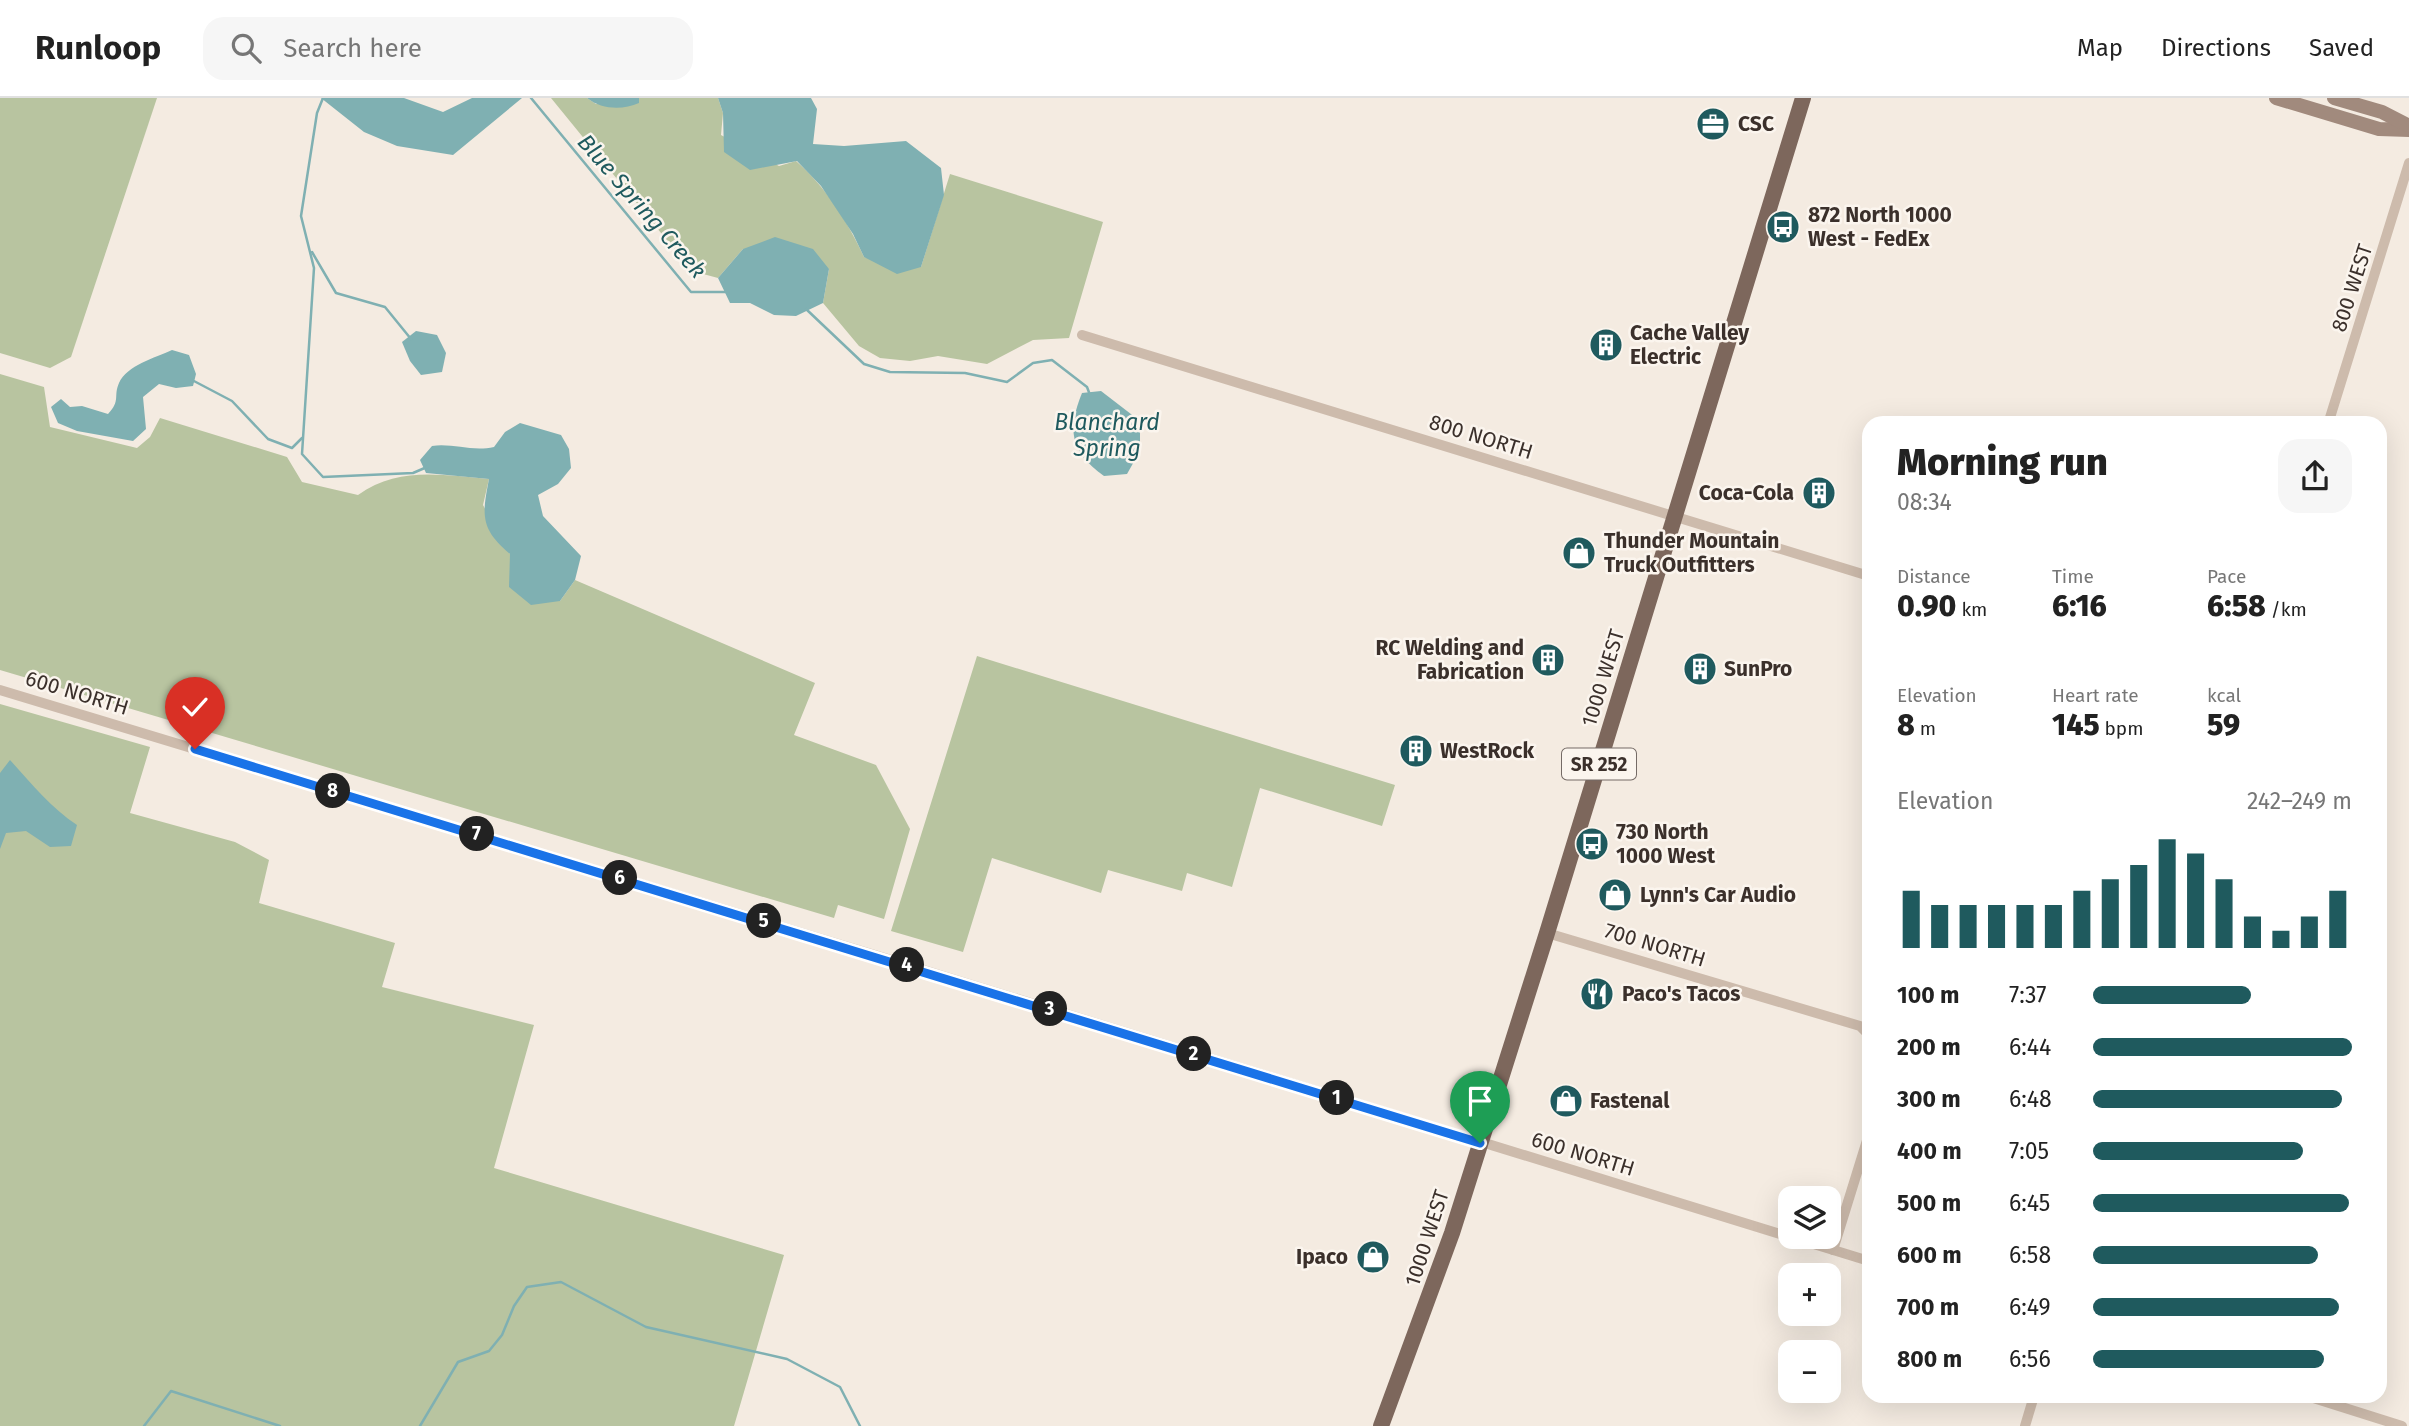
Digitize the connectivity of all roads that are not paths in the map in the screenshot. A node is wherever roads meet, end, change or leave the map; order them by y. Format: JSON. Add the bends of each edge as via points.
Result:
{"nodes":[{"id":1,"x":1803,"y":98,"type":"edge"},
{"id":2,"x":2276,"y":98,"type":"edge"},
{"id":3,"x":2334,"y":98,"type":"edge"},
{"id":4,"x":2409,"y":128,"type":"edge"},
{"id":5,"x":2409,"y":163,"type":"edge"},
{"id":6,"x":1082,"y":335,"type":"dead end"},
{"id":7,"x":2330,"y":416,"type":"edge"},
{"id":8,"x":1675,"y":517,"type":"junction"},
{"id":9,"x":1862,"y":574,"type":"edge"},
{"id":10,"x":0,"y":690,"type":"edge"},
{"id":11,"x":1548,"y":933,"type":"junction"},
{"id":12,"x":1862,"y":1028,"type":"edge"},
{"id":13,"x":1480,"y":1143,"type":"junction"},
{"id":14,"x":1862,"y":1157,"type":"edge"},
{"id":15,"x":1778,"y":1233,"type":"edge"},
{"id":16,"x":1830,"y":1249,"type":"edge"},
{"id":17,"x":1833,"y":1250,"type":"junction"},
{"id":18,"x":1862,"y":1259,"type":"edge"},
{"id":19,"x":2032,"y":1403,"type":"edge"},
{"id":20,"x":2329,"y":1403,"type":"edge"},
{"id":21,"x":1382,"y":1426,"type":"edge"},
{"id":22,"x":2025,"y":1426,"type":"edge"},
{"id":23,"x":2402,"y":1426,"type":"edge"}],
"edges":[{"from":1,"to":8,"type":"main road","name":"1000 WEST","number":"SR 252"},
{"from":2,"to":4,"type":"street","via":[[2379,128]]},
{"from":3,"to":4,"type":"street","via":[[2382,112]]},
{"from":5,"to":7,"type":"street","name":"800 WEST"},
{"from":6,"to":8,"type":"street","name":"800 NORTH"},
{"from":8,"to":9,"type":"street","name":"800 NORTH"},
{"from":8,"to":11,"type":"main road","name":"1000 WEST","number":"SR 252"},
{"from":10,"to":13,"type":"street","name":"600 NORTH"},
{"from":11,"to":12,"type":"street","name":"700 NORTH"},
{"from":11,"to":13,"type":"main road","name":"1000 WEST","number":"SR 252"},
{"from":13,"to":15,"type":"street","name":"600 NORTH"},
{"from":13,"to":21,"type":"main road","name":"1000 WEST","number":"SR 252"},
{"from":14,"to":17,"type":"street"},
{"from":16,"to":17,"type":"street","name":"600 NORTH"},
{"from":17,"to":18,"type":"street","name":"600 NORTH"},
{"from":19,"to":22,"type":"street"},
{"from":20,"to":23,"type":"street"}]}
